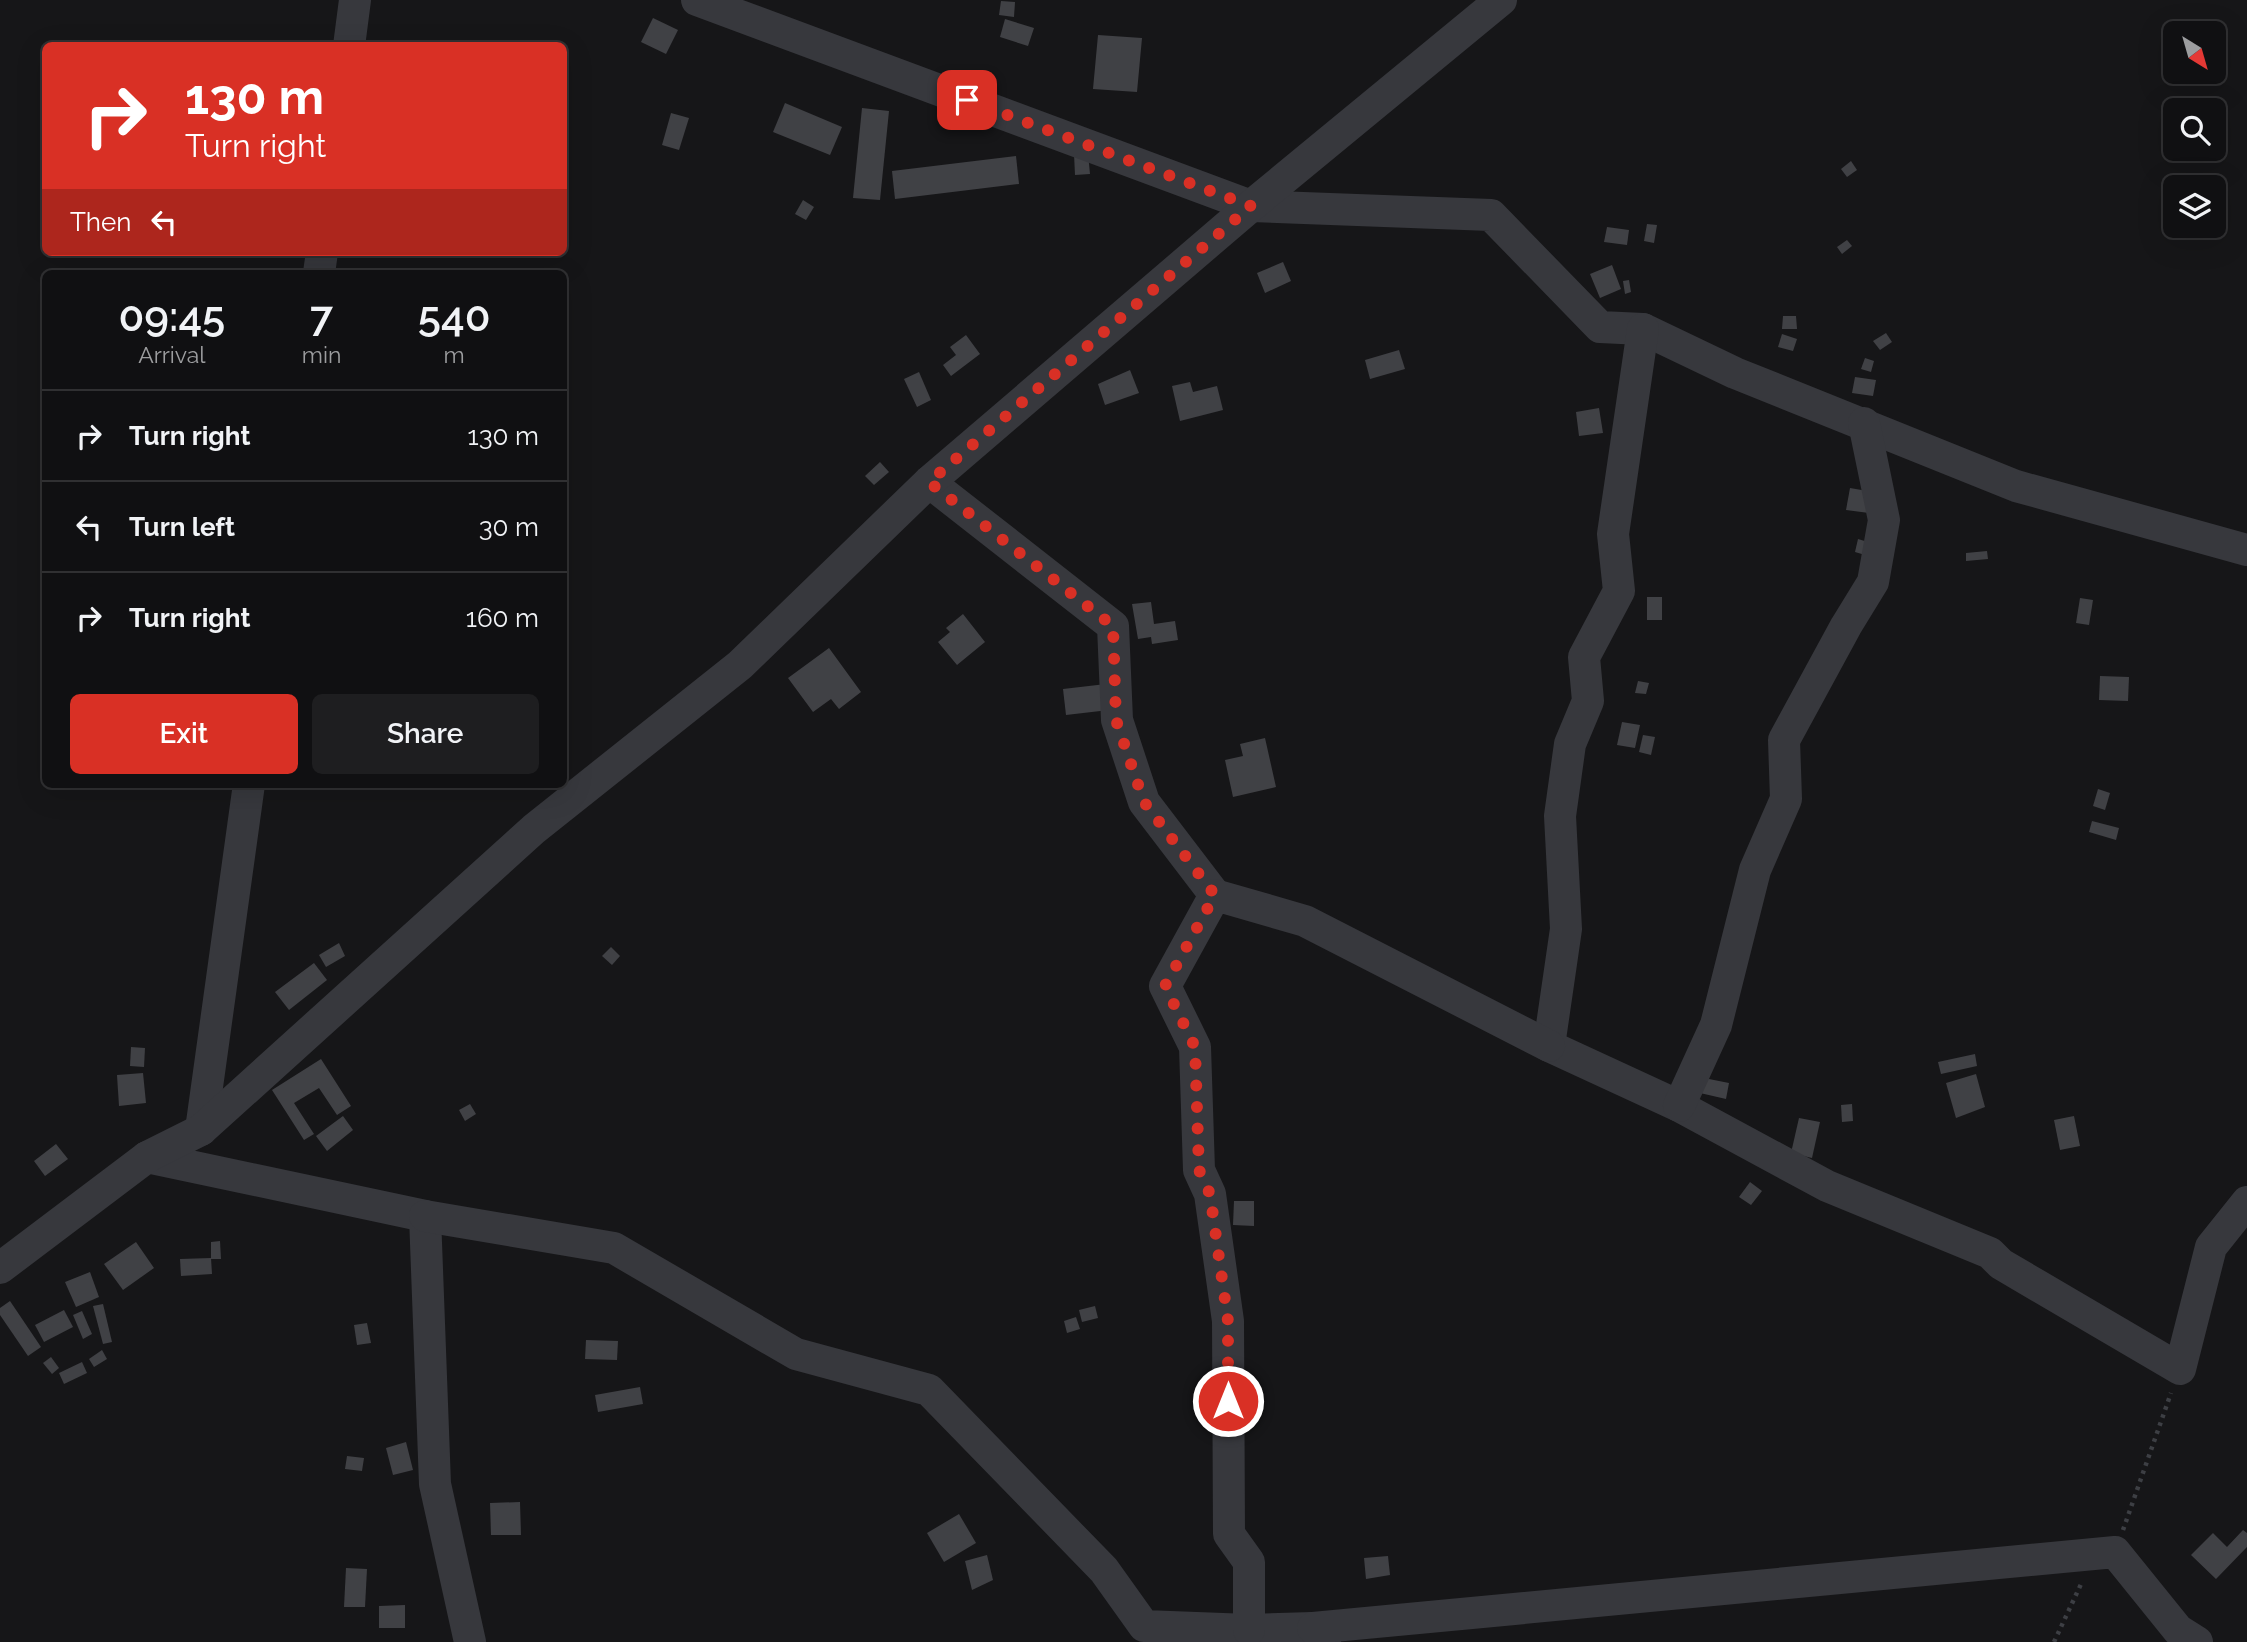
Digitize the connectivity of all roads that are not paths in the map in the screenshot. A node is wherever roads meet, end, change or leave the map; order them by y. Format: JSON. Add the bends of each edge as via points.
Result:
{"nodes":[{"id":1,"x":355,"y":0,"type":"edge"},
{"id":2,"x":697,"y":0,"type":"edge"},
{"id":3,"x":1501,"y":0,"type":"edge"},
{"id":4,"x":350,"y":42,"type":"edge"},
{"id":5,"x":1251,"y":206,"type":"junction"},
{"id":6,"x":1643,"y":329,"type":"junction"},
{"id":7,"x":1864,"y":423,"type":"junction"},
{"id":8,"x":929,"y":482,"type":"junction"},
{"id":9,"x":2247,"y":550,"type":"edge"},
{"id":10,"x":248,"y":788,"type":"edge"},
{"id":11,"x":1215,"y":895,"type":"junction"},
{"id":12,"x":1549,"y":1046,"type":"junction"},
{"id":13,"x":1679,"y":1106,"type":"junction"},
{"id":14,"x":201,"y":1130,"type":"junction"},
{"id":15,"x":147,"y":1157,"type":"junction"},
{"id":16,"x":2247,"y":1202,"type":"edge"},
{"id":17,"x":425,"y":1216,"type":"junction"},
{"id":18,"x":0,"y":1268,"type":"edge"},
{"id":19,"x":1249,"y":1630,"type":"junction"},
{"id":20,"x":1319,"y":1635,"type":"edge"},
{"id":21,"x":470,"y":1642,"type":"edge"},
{"id":22,"x":2197,"y":1642,"type":"edge"}],
"edges":[{"from":1,"to":4,"type":"street"},
{"from":2,"to":5,"type":"street"},
{"from":3,"to":5,"type":"street"},
{"from":5,"to":6,"type":"street","via":[[1491,215],[1600,327]]},
{"from":5,"to":8,"type":"street"},
{"from":6,"to":7,"type":"street","via":[[1735,373]]},
{"from":6,"to":12,"type":"street","via":[[1613,534],[1619,591],[1584,657],[1588,701],[1570,744],[1560,816],[1566,929]]},
{"from":7,"to":9,"type":"street","via":[[2016,485]]},
{"from":7,"to":13,"type":"street","via":[[1884,520],[1873,582],[1784,740],[1786,799],[1755,870],[1716,1025]]},
{"from":8,"to":11,"type":"street","via":[[1113,626],[1116,720],[1144,802]]},
{"from":8,"to":14,"type":"street","via":[[740,665],[534,829]]},
{"from":10,"to":14,"type":"street"},
{"from":11,"to":12,"type":"street","via":[[1305,920]]},
{"from":11,"to":19,"type":"street","via":[[1165,986],[1195,1047],[1199,1170],[1210,1194],[1228,1321],[1229,1534],[1249,1562]]},
{"from":12,"to":13,"type":"street"},
{"from":13,"to":16,"type":"street","via":[[1827,1186],[1990,1253],[2001,1264],[2180,1369],[2211,1247]]},
{"from":14,"to":15,"type":"street"},
{"from":15,"to":17,"type":"street"},
{"from":15,"to":18,"type":"street"},
{"from":17,"to":19,"type":"street","via":[[614,1248],[796,1354],[929,1390],[1104,1570],[1144,1626]]},
{"from":17,"to":21,"type":"street","via":[[435,1484]]},
{"from":19,"to":20,"type":"street"},
{"from":20,"to":22,"type":"street","via":[[2115,1552],[2178,1630]]}]}
